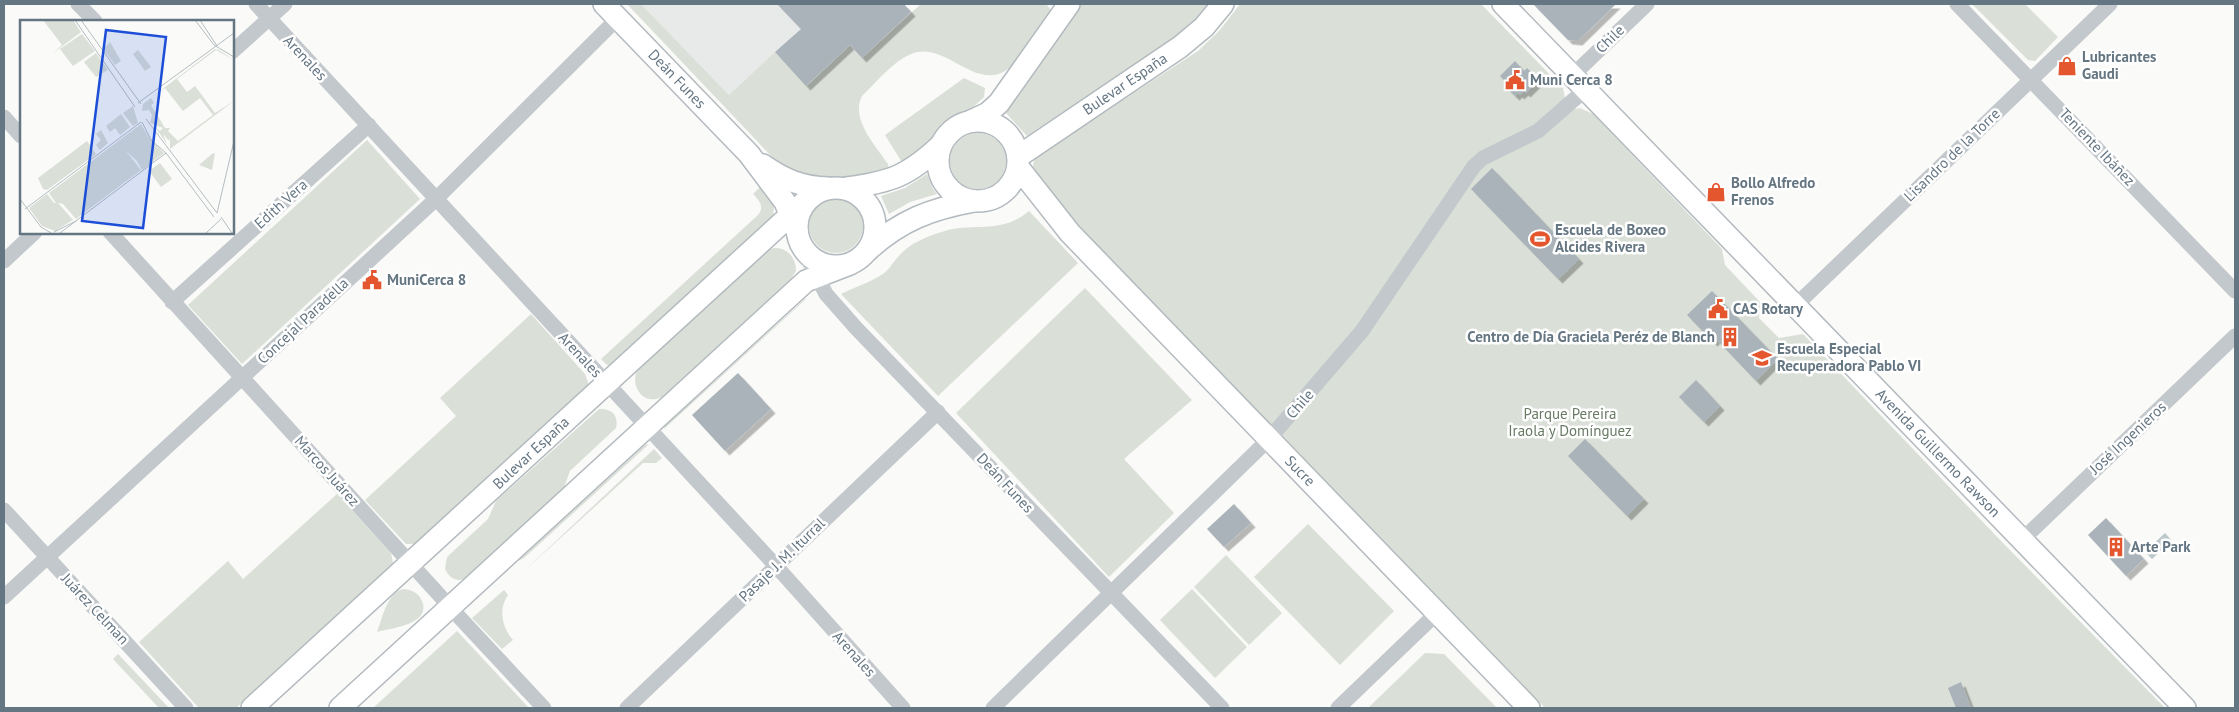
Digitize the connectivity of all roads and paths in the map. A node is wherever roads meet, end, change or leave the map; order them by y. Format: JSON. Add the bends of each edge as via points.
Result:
{"nodes":[{"id":1,"x":78,"y":4,"type":"edge"},
{"id":2,"x":256,"y":4,"type":"edge"},
{"id":3,"x":284,"y":4,"type":"edge"},
{"id":4,"x":1070,"y":4,"type":"edge"},
{"id":5,"x":1223,"y":4,"type":"edge"},
{"id":6,"x":1504,"y":4,"type":"edge"},
{"id":7,"x":1648,"y":4,"type":"edge"},
{"id":8,"x":1958,"y":4,"type":"edge"},
{"id":9,"x":2110,"y":4,"type":"edge"},
{"id":10,"x":611,"y":11,"type":"edge"},
{"id":11,"x":269,"y":18,"type":"junction"},
{"id":12,"x":94,"y":20,"type":"edge"},
{"id":13,"x":234,"y":50,"type":"edge"},
{"id":14,"x":2031,"y":78,"type":"junction"},
{"id":15,"x":1580,"y":82,"type":"junction"},
{"id":16,"x":4,"y":118,"type":"edge"},
{"id":17,"x":971,"y":121,"type":"junction"},
{"id":18,"x":369,"y":126,"type":"junction"},
{"id":19,"x":20,"y":135,"type":"edge"},
{"id":20,"x":941,"y":145,"type":"junction"},
{"id":21,"x":750,"y":154,"type":"junction"},
{"id":22,"x":1018,"y":162,"type":"junction"},
{"id":23,"x":837,"y":188,"type":"junction"},
{"id":24,"x":1000,"y":195,"type":"junction"},
{"id":25,"x":436,"y":199,"type":"junction"},
{"id":26,"x":974,"y":201,"type":"junction"},
{"id":27,"x":796,"y":230,"type":"junction"},
{"id":28,"x":1070,"y":233,"type":"junction"},
{"id":29,"x":33,"y":234,"type":"edge"},
{"id":30,"x":112,"y":234,"type":"edge"},
{"id":31,"x":868,"y":250,"type":"junction"},
{"id":32,"x":4,"y":261,"type":"edge"},
{"id":33,"x":850,"y":264,"type":"junction"},
{"id":34,"x":816,"y":276,"type":"junction"},
{"id":35,"x":2235,"y":290,"type":"edge"},
{"id":36,"x":172,"y":302,"type":"junction"},
{"id":37,"x":1795,"y":306,"type":"junction"},
{"id":38,"x":2235,"y":336,"type":"edge"},
{"id":39,"x":242,"y":377,"type":"junction"},
{"id":40,"x":606,"y":383,"type":"junction"},
{"id":41,"x":938,"y":412,"type":"junction"},
{"id":42,"x":647,"y":427,"type":"junction"},
{"id":43,"x":1270,"y":439,"type":"junction"},
{"id":44,"x":4,"y":510,"type":"edge"},
{"id":45,"x":2022,"y":540,"type":"junction"},
{"id":46,"x":47,"y":557,"type":"junction"},
{"id":47,"x":411,"y":563,"type":"junction"},
{"id":48,"x":776,"y":566,"type":"junction"},
{"id":49,"x":1110,"y":594,"type":"junction"},
{"id":50,"x":4,"y":597,"type":"edge"},
{"id":51,"x":451,"y":608,"type":"junction"},
{"id":52,"x":1436,"y":612,"type":"junction"},
{"id":53,"x":186,"y":708,"type":"edge"},
{"id":54,"x":252,"y":708,"type":"edge"},
{"id":55,"x":340,"y":708,"type":"edge"},
{"id":56,"x":544,"y":708,"type":"edge"},
{"id":57,"x":627,"y":708,"type":"edge"},
{"id":58,"x":903,"y":708,"type":"edge"},
{"id":59,"x":993,"y":708,"type":"edge"},
{"id":60,"x":1222,"y":708,"type":"edge"},
{"id":61,"x":1338,"y":708,"type":"edge"},
{"id":62,"x":1529,"y":708,"type":"edge"},
{"id":63,"x":2185,"y":708,"type":"edge"}],
"edges":[{"from":1,"to":12,"type":"street"},
{"from":2,"to":11,"type":"street","name":"Arenales"},
{"from":3,"to":11,"type":"street"},
{"from":4,"to":17,"type":"main road","via":[[999,103]]},
{"from":5,"to":22,"type":"main road","name":"Bulevar España","via":[[1204,27],[1180,47]]},
{"from":6,"to":15,"type":"main road","name":"Avenida Guillermo Rawson"},
{"from":7,"to":15,"type":"street","name":"Chile"},
{"from":8,"to":14,"type":"street","name":"Teniente Ibáñez"},
{"from":9,"to":14,"type":"street","name":"Lisandro de la Torre"},
{"from":10,"to":21,"type":"main road","name":"Deán Funes"},
{"from":10,"to":25,"type":"street","name":"Concejal Paradella"},
{"from":11,"to":13,"type":"street"},
{"from":11,"to":18,"type":"street","name":"Arenales"},
{"from":14,"to":35,"type":"street","name":"Teniente Ibáñez"},
{"from":14,"to":37,"type":"street","name":"Lisandro de la Torre"},
{"from":15,"to":37,"type":"main road","name":"Avenida Guillermo Rawson"},
{"from":15,"to":43,"type":"street","name":"Chile","via":[[1538,131],[1483,158],[1474,166],[1362,331]]},
{"from":16,"to":19,"type":"street"},
{"from":17,"to":20,"type":"main road","via":[[948,133]]},
{"from":17,"to":22,"type":"main road","via":[[993,123],[1002,128],[1013,140]]},
{"from":18,"to":25,"type":"street","name":"Arenales"},
{"from":18,"to":36,"type":"street","name":"Edith Vera"},
{"from":20,"to":23,"type":"main road","via":[[903,175],[879,183]]},
{"from":20,"to":26,"type":"main road","via":[[938,169],[943,181],[951,191]]},
{"from":21,"to":23,"type":"main road","name":"Deán Funes","via":[[798,185]]},
{"from":21,"to":27,"type":"main road","name":"Deán Funes","via":[[784,202]]},
{"from":22,"to":24,"type":"main road","via":[[1015,178]]},
{"from":22,"to":28,"type":"main road","name":"Sucre"},
{"from":23,"to":27,"type":"main road","name":"Bulevar España","via":[[809,198]]},
{"from":23,"to":31,"type":"main road","via":[[863,198],[873,214],[875,233]]},
{"from":24,"to":26,"type":"main road"},
{"from":24,"to":28,"type":"main road","name":"Sucre","via":[[1028,200]]},
{"from":25,"to":39,"type":"street","name":"Concejal Paradella"},
{"from":25,"to":40,"type":"street","name":"Arenales"},
{"from":26,"to":31,"type":"main road","via":[[912,219],[886,234]]},
{"from":27,"to":33,"type":"main road","via":[[814,260],[826,265]]},
{"from":27,"to":34,"type":"street","name":"Deán Funes"},
{"from":27,"to":40,"type":"main road","name":"Bulevar España"},
{"from":28,"to":43,"type":"main road","name":"Sucre"},
{"from":29,"to":32,"type":"street"},
{"from":30,"to":36,"type":"street","name":"Marcos Juárez"},
{"from":31,"to":33,"type":"main road"},
{"from":33,"to":34,"type":"main road"},
{"from":34,"to":41,"type":"street","name":"Deán Funes","via":[[826,294],[856,328]]},
{"from":34,"to":42,"type":"main road","via":[[806,281]]},
{"from":36,"to":39,"type":"street","name":"Marcos Juárez"},
{"from":37,"to":45,"type":"main road","name":"Avenida Guillermo Rawson"},
{"from":38,"to":45,"type":"street","name":"José Ingenieros"},
{"from":39,"to":46,"type":"street","name":"Concejal Paradella"},
{"from":39,"to":47,"type":"street","name":"Marcos Juárez"},
{"from":40,"to":42,"type":"street","name":"Arenales"},
{"from":40,"to":47,"type":"main road","name":"Bulevar España"},
{"from":41,"to":48,"type":"street","name":"Pasaje J. M. Iturral"},
{"from":41,"to":49,"type":"street","name":"Deán Funes"},
{"from":42,"to":48,"type":"street","name":"Arenales"},
{"from":42,"to":51,"type":"main road"},
{"from":43,"to":49,"type":"street","name":"Chile"},
{"from":43,"to":52,"type":"main road","name":"Sucre"},
{"from":44,"to":46,"type":"street","name":"Juárez Celman"},
{"from":45,"to":63,"type":"main road","name":"Avenida Guillermo Rawson"},
{"from":46,"to":50,"type":"street","name":"Concejal Paradella"},
{"from":46,"to":53,"type":"street","name":"Juárez Celman"},
{"from":47,"to":51,"type":"street","name":"Marcos Juárez"},
{"from":47,"to":54,"type":"main road","name":"Bulevar España"},
{"from":48,"to":57,"type":"street","name":"Pasaje J. M. Iturral"},
{"from":48,"to":58,"type":"street","name":"Arenales"},
{"from":49,"to":59,"type":"street","name":"Chile"},
{"from":49,"to":60,"type":"street","name":"Deán Funes"},
{"from":51,"to":55,"type":"main road"},
{"from":51,"to":56,"type":"street","name":"Marcos Juárez"},
{"from":52,"to":61,"type":"street"},
{"from":52,"to":62,"type":"main road","name":"Sucre"}]}
